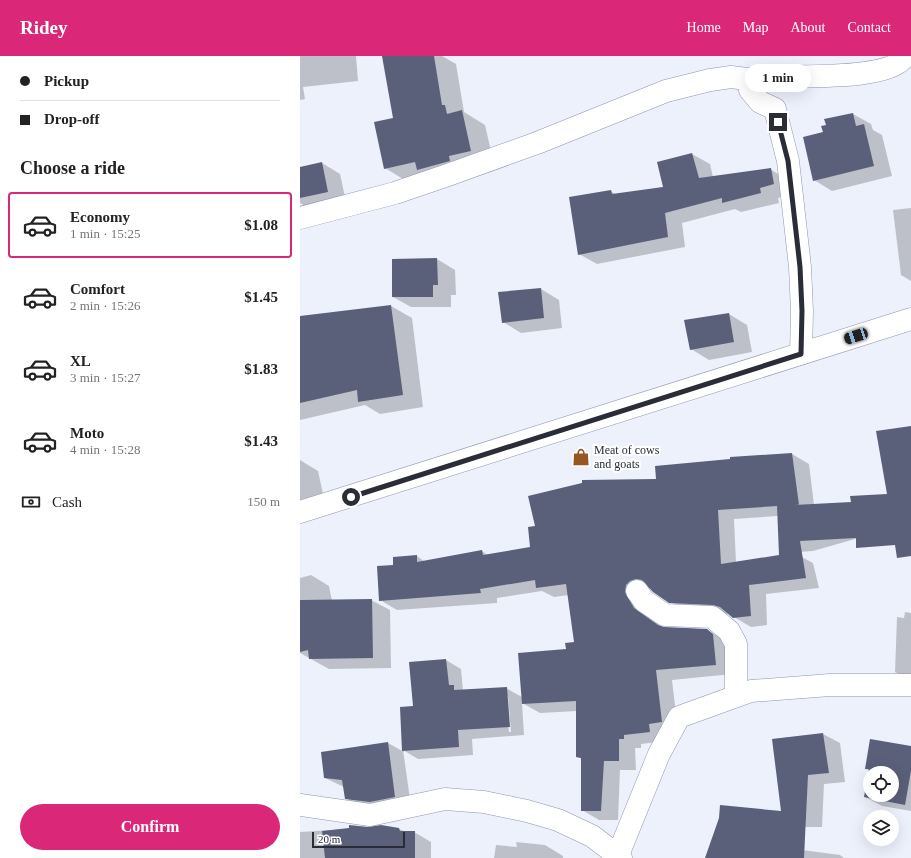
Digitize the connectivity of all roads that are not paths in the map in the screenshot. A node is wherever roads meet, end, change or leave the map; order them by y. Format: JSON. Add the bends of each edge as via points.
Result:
{"nodes":[{"id":1,"x":905,"y":56,"type":"edge"},
{"id":2,"x":755,"y":80,"type":"junction"},
{"id":3,"x":300,"y":218,"type":"edge"},
{"id":4,"x":911,"y":319,"type":"edge"},
{"id":5,"x":801,"y":354,"type":"junction"},
{"id":6,"x":300,"y":512,"type":"edge"},
{"id":7,"x":636,"y":592,"type":"dead end"},
{"id":8,"x":911,"y":685,"type":"edge"},
{"id":9,"x":736,"y":695,"type":"junction"},
{"id":10,"x":300,"y":805,"type":"edge"},
{"id":11,"x":620,"y":856,"type":"edge"}],
"edges":[{"from":1,"to":2,"type":"street","via":[[889,67],[872,73]]},
{"from":2,"to":3,"type":"street","via":[[731,77],[666,91],[537,143],[445,176],[395,193]]},
{"from":2,"to":5,"type":"street","via":[[750,90],[760,102],[774,109],[788,161],[800,267]]},
{"from":4,"to":5,"type":"street"},
{"from":5,"to":6,"type":"street"},
{"from":7,"to":9,"type":"street","via":[[644,601],[665,615],[712,617],[729,631],[736,644]]},
{"from":8,"to":9,"type":"street","via":[[830,685],[751,691]]},
{"from":9,"to":11,"type":"street","via":[[679,717],[659,754]]},
{"from":10,"to":11,"type":"street","via":[[370,815],[445,799],[484,802],[558,820],[592,836]]}]}
